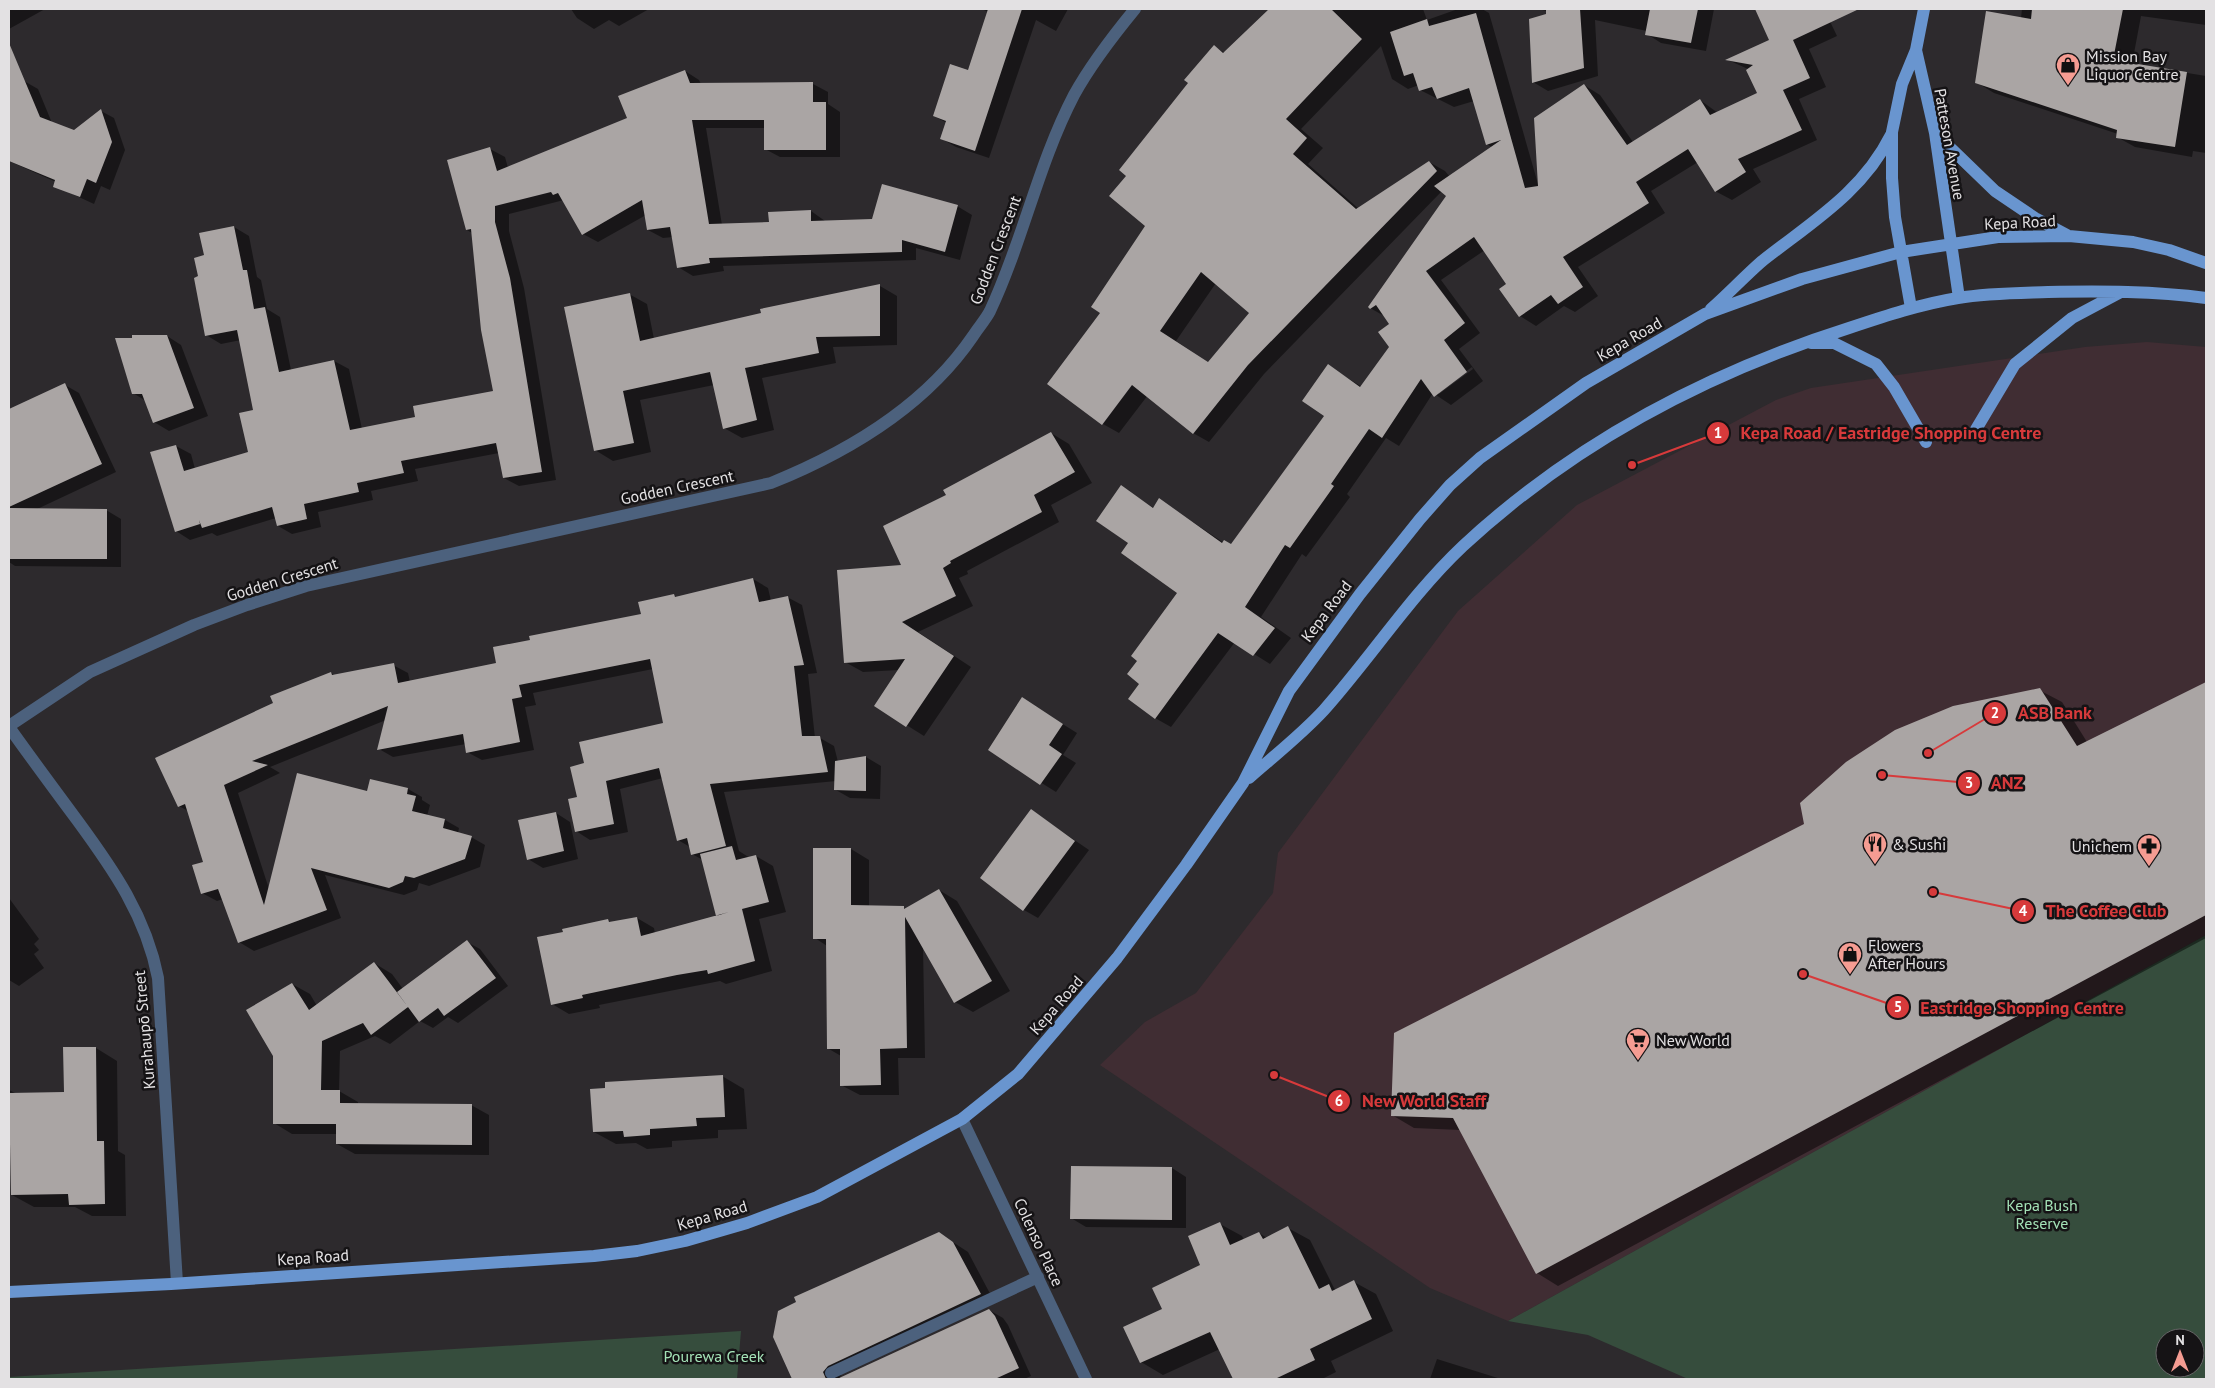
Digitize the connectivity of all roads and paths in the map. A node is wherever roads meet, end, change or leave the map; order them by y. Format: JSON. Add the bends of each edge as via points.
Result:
{"nodes":[{"id":1,"x":1134,"y":9,"type":"edge"},
{"id":2,"x":1924,"y":9,"type":"edge"},
{"id":3,"x":1916,"y":50,"type":"junction"},
{"id":4,"x":1892,"y":132,"type":"junction"},
{"id":5,"x":1935,"y":133,"type":"junction"},
{"id":6,"x":2069,"y":236,"type":"junction"},
{"id":7,"x":1951,"y":245,"type":"junction"},
{"id":8,"x":1901,"y":252,"type":"junction"},
{"id":9,"x":2206,"y":263,"type":"edge"},
{"id":10,"x":2121,"y":292,"type":"junction"},
{"id":11,"x":1959,"y":298,"type":"junction"},
{"id":12,"x":2206,"y":298,"type":"edge"},
{"id":13,"x":1911,"y":308,"type":"junction"},
{"id":14,"x":1705,"y":314,"type":"junction"},
{"id":15,"x":1800,"y":343,"type":"junction"},
{"id":16,"x":1975,"y":431,"type":"dead end"},
{"id":17,"x":1926,"y":442,"type":"dead end"},
{"id":18,"x":9,"y":726,"type":"edge"},
{"id":19,"x":1243,"y":783,"type":"junction"},
{"id":20,"x":962,"y":1119,"type":"junction"},
{"id":21,"x":1038,"y":1277,"type":"junction"},
{"id":22,"x":177,"y":1283,"type":"junction"},
{"id":23,"x":9,"y":1292,"type":"edge"},
{"id":24,"x":831,"y":1373,"type":"dead end"},
{"id":25,"x":1086,"y":1379,"type":"edge"}],
"edges":[{"from":1,"to":18,"type":"street","name":"Godden Crescent","via":[[1093,61],[1063,118],[989,312],[962,352],[926,390],[844,449],[771,483],[306,586],[247,605],[90,672]]},
{"from":2,"to":3,"type":"main road","name":"Patteson Avenue"},
{"from":3,"to":4,"type":"main road","name":"Patteson Avenue","via":[[1902,84]]},
{"from":3,"to":5,"type":"main road","name":"Patteson Avenue"},
{"from":4,"to":8,"type":"main road","name":"Patteson Avenue","via":[[1893,188]]},
{"from":4,"to":14,"type":"main road","via":[[1864,178],[1761,262]]},
{"from":5,"to":6,"type":"main road","via":[[1995,191]]},
{"from":5,"to":7,"type":"main road","name":"Patteson Avenue"},
{"from":6,"to":7,"type":"main road","name":"Kepa Road","via":[[1998,237]]},
{"from":6,"to":9,"type":"main road","name":"Kepa Road","via":[[2133,242]]},
{"from":7,"to":8,"type":"main road","name":"Kepa Road"},
{"from":7,"to":11,"type":"main road","name":"Patteson Avenue"},
{"from":8,"to":13,"type":"main road","name":"Patteson Avenue"},
{"from":8,"to":14,"type":"main road","name":"Kepa Road","via":[[1802,279]]},
{"from":10,"to":11,"type":"main road","name":"Kepa Road","via":[[1995,294]]},
{"from":10,"to":12,"type":"main road","name":"Kepa Road"},
{"from":10,"to":16,"type":"main road","via":[[2072,318],[2015,364]]},
{"from":11,"to":13,"type":"main road","name":"Kepa Road"},
{"from":13,"to":15,"type":"main road","name":"Kepa Road"},
{"from":14,"to":19,"type":"main road","name":"Kepa Road","via":[[1586,383],[1480,458],[1450,484],[1374,575],[1288,691]]},
{"from":15,"to":17,"type":"main road","via":[[1834,343],[1876,364]]},
{"from":15,"to":19,"type":"main road","name":"Kepa Road","via":[[1726,373],[1651,411],[1599,442],[1496,517],[1421,590],[1323,711]]},
{"from":18,"to":22,"type":"street","name":"Kurahaupō Street","via":[[115,873],[135,907],[154,955]]},
{"from":19,"to":20,"type":"main road","name":"Kepa Road","via":[[1118,958],[1018,1074]]},
{"from":20,"to":21,"type":"street","name":"Colenso Place"},
{"from":20,"to":22,"type":"main road","name":"Kepa Road","via":[[817,1197],[747,1223],[675,1243],[594,1256]]},
{"from":21,"to":24,"type":"street"},
{"from":21,"to":25,"type":"street","name":"Colenso Place"},
{"from":22,"to":23,"type":"main road","name":"Kepa Road"}]}
